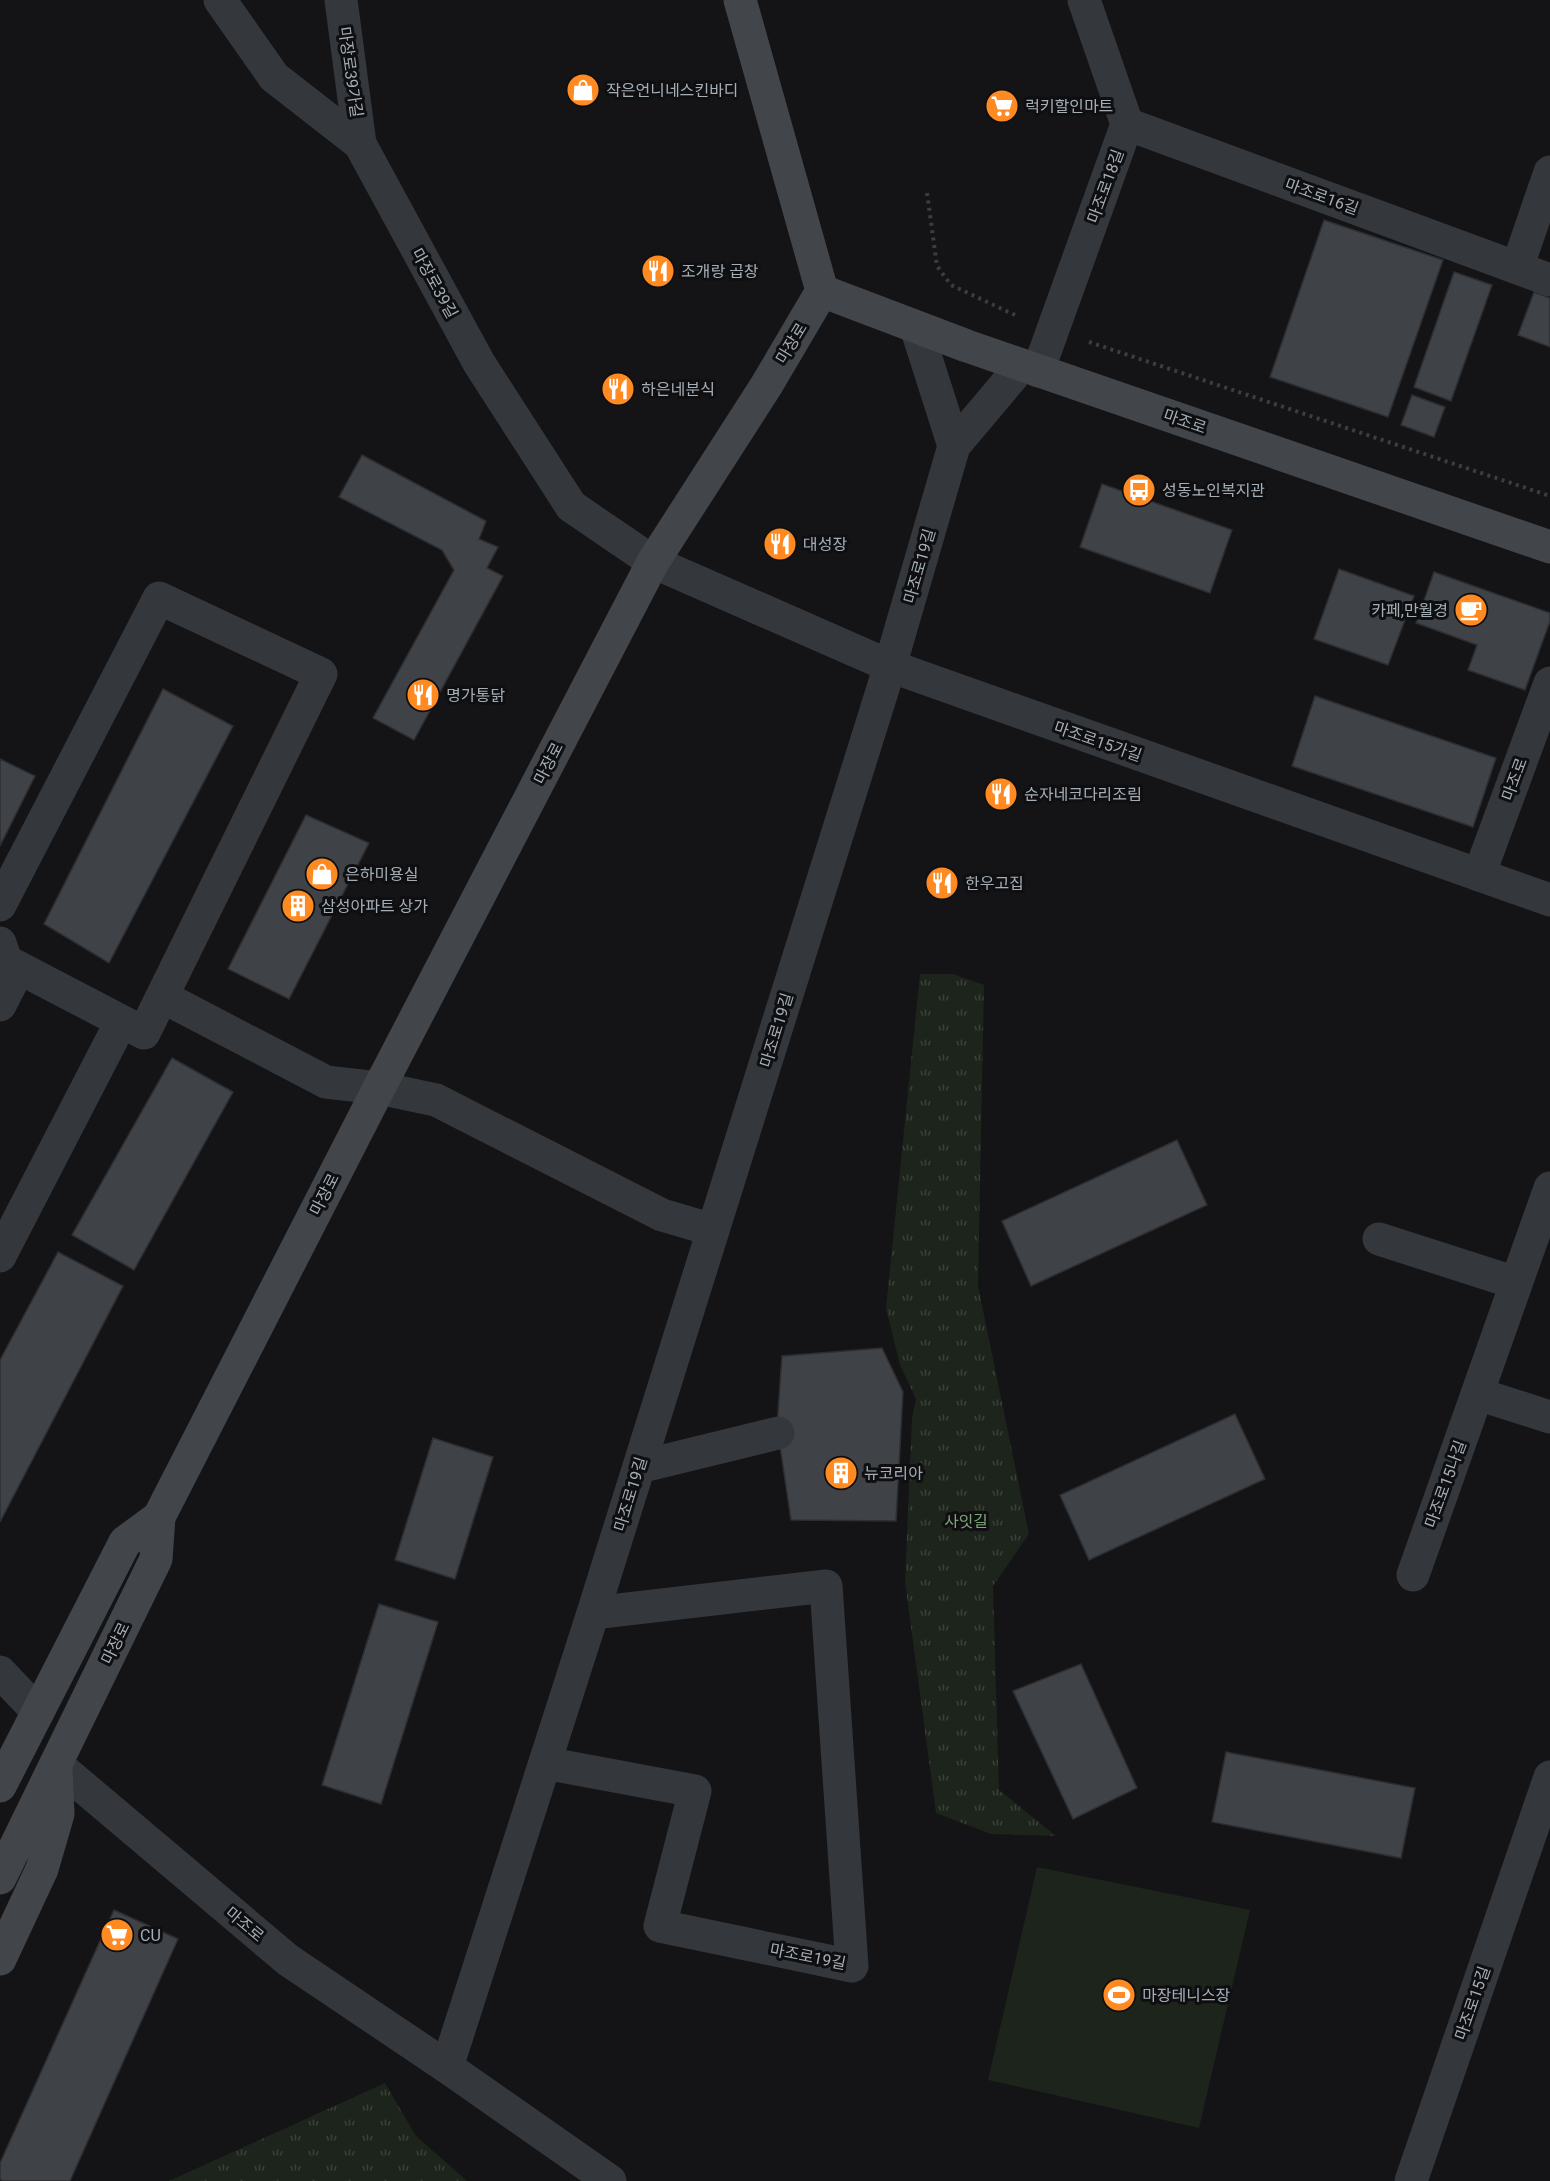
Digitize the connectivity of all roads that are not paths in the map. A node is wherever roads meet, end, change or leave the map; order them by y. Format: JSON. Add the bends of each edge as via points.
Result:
{"nodes":[{"id":1,"x":220,"y":0,"type":"edge"},
{"id":2,"x":341,"y":0,"type":"edge"},
{"id":3,"x":740,"y":0,"type":"edge"},
{"id":4,"x":1084,"y":0,"type":"edge"},
{"id":5,"x":1127,"y":124,"type":"junction"},
{"id":6,"x":360,"y":144,"type":"junction"},
{"id":7,"x":1550,"y":172,"type":"edge"},
{"id":8,"x":1516,"y":267,"type":"junction"},
{"id":9,"x":1550,"y":280,"type":"edge"},
{"id":10,"x":822,"y":291,"type":"junction"},
{"id":11,"x":916,"y":327,"type":"junction"},
{"id":12,"x":1030,"y":368,"type":"junction"},
{"id":13,"x":954,"y":446,"type":"junction"},
{"id":14,"x":1550,"y":547,"type":"edge"},
{"id":15,"x":653,"y":562,"type":"junction"},
{"id":16,"x":890,"y":666,"type":"junction"},
{"id":17,"x":1550,"y":683,"type":"edge"},
{"id":18,"x":1479,"y":875,"type":"junction"},
{"id":19,"x":1550,"y":900,"type":"edge"},
{"id":20,"x":0,"y":905,"type":"edge"},
{"id":21,"x":10,"y":956,"type":"edge"},
{"id":22,"x":163,"y":997,"type":"junction"},
{"id":23,"x":0,"y":1005,"type":"edge"},
{"id":24,"x":121,"y":1022,"type":"junction"},
{"id":25,"x":379,"y":1088,"type":"junction"},
{"id":26,"x":1550,"y":1188,"type":"edge"},
{"id":27,"x":713,"y":1230,"type":"junction"},
{"id":28,"x":1379,"y":1239,"type":"dead end"},
{"id":29,"x":0,"y":1256,"type":"edge"},
{"id":30,"x":1516,"y":1283,"type":"junction"},
{"id":31,"x":1478,"y":1394,"type":"junction"},
{"id":32,"x":1550,"y":1417,"type":"edge"},
{"id":33,"x":778,"y":1432,"type":"dead end"},
{"id":34,"x":639,"y":1467,"type":"junction"},
{"id":35,"x":159,"y":1517,"type":"junction"},
{"id":36,"x":1413,"y":1575,"type":"dead end"},
{"id":37,"x":593,"y":1613,"type":"junction"},
{"id":38,"x":0,"y":1672,"type":"edge"},
{"id":39,"x":21,"y":1735,"type":"edge"},
{"id":40,"x":545,"y":1763,"type":"junction"},
{"id":41,"x":56,"y":1764,"type":"junction"},
{"id":42,"x":1550,"y":1777,"type":"edge"},
{"id":43,"x":0,"y":1786,"type":"edge"},
{"id":44,"x":1542,"y":1828,"type":"edge"},
{"id":45,"x":0,"y":1878,"type":"edge"},
{"id":46,"x":0,"y":1959,"type":"edge"},
{"id":47,"x":447,"y":2067,"type":"junction"},
{"id":48,"x":610,"y":2181,"type":"edge"},
{"id":49,"x":1411,"y":2181,"type":"edge"}],
"edges":[{"from":1,"to":6,"type":"street","name":"마장로39길","via":[[274,77]]},
{"from":2,"to":6,"type":"street","name":"마장로39가길"},
{"from":3,"to":10,"type":"main road"},
{"from":4,"to":5,"type":"street"},
{"from":5,"to":8,"type":"street","name":"마조로16길"},
{"from":5,"to":12,"type":"street","name":"마조로18길","via":[[1053,330]]},
{"from":6,"to":15,"type":"street","name":"마장로39길","via":[[479,363],[571,506]]},
{"from":7,"to":8,"type":"street"},
{"from":8,"to":9,"type":"street","name":"마조로16길"},
{"from":10,"to":11,"type":"main road","name":"마조로"},
{"from":10,"to":15,"type":"main road","name":"마장로"},
{"from":11,"to":12,"type":"main road","name":"마조로"},
{"from":11,"to":13,"type":"street"},
{"from":12,"to":13,"type":"street","name":"마조로18길"},
{"from":12,"to":14,"type":"main road","name":"마조로"},
{"from":13,"to":16,"type":"street","name":"마조로19길"},
{"from":15,"to":16,"type":"street","name":"마조로15가길"},
{"from":15,"to":25,"type":"main road","name":"마장로"},
{"from":16,"to":18,"type":"street","name":"마조로15가길"},
{"from":16,"to":27,"type":"street","name":"마조로19길"},
{"from":17,"to":18,"type":"street","name":"마조로"},
{"from":18,"to":19,"type":"street","name":"마조로15가길"},
{"from":20,"to":22,"type":"street","via":[[159,598],[321,674]]},
{"from":21,"to":23,"type":"street"},
{"from":21,"to":24,"type":"street"},
{"from":22,"to":24,"type":"street","via":[[144,1033]]},
{"from":22,"to":25,"type":"street","via":[[326,1082]]},
{"from":24,"to":29,"type":"street"},
{"from":25,"to":27,"type":"street","via":[[436,1100],[662,1215]]},
{"from":25,"to":35,"type":"main road","name":"마장로"},
{"from":26,"to":30,"type":"street","name":"마조로15나길"},
{"from":27,"to":34,"type":"street","name":"마조로19길"},
{"from":28,"to":30,"type":"street"},
{"from":30,"to":31,"type":"street","name":"마조로15나길"},
{"from":31,"to":32,"type":"street"},
{"from":31,"to":36,"type":"street","name":"마조로15나길"},
{"from":33,"to":34,"type":"street"},
{"from":34,"to":37,"type":"street","name":"마조로19길"},
{"from":35,"to":39,"type":"main road","name":"마장로","via":[[125,1542]]},
{"from":35,"to":41,"type":"main road","name":"마장로","via":[[156,1559]]},
{"from":37,"to":40,"type":"street","name":"마조로19길"},
{"from":37,"to":40,"type":"street","name":"마조로19길","via":[[826,1586],[852,1966],[660,1926],[695,1791]]},
{"from":38,"to":39,"type":"street"},
{"from":39,"to":43,"type":"main road","name":"마장로"},
{"from":40,"to":47,"type":"street","name":"마조로19길"},
{"from":41,"to":45,"type":"main road","name":"마장로"},
{"from":41,"to":46,"type":"main road","name":"마장로","via":[[57,1814],[42,1869]]},
{"from":41,"to":47,"type":"street","name":"마조로","via":[[288,1960]]},
{"from":42,"to":44,"type":"street","name":"마조로15길"},
{"from":44,"to":49,"type":"street","name":"마조로15길"},
{"from":47,"to":48,"type":"street"}]}
